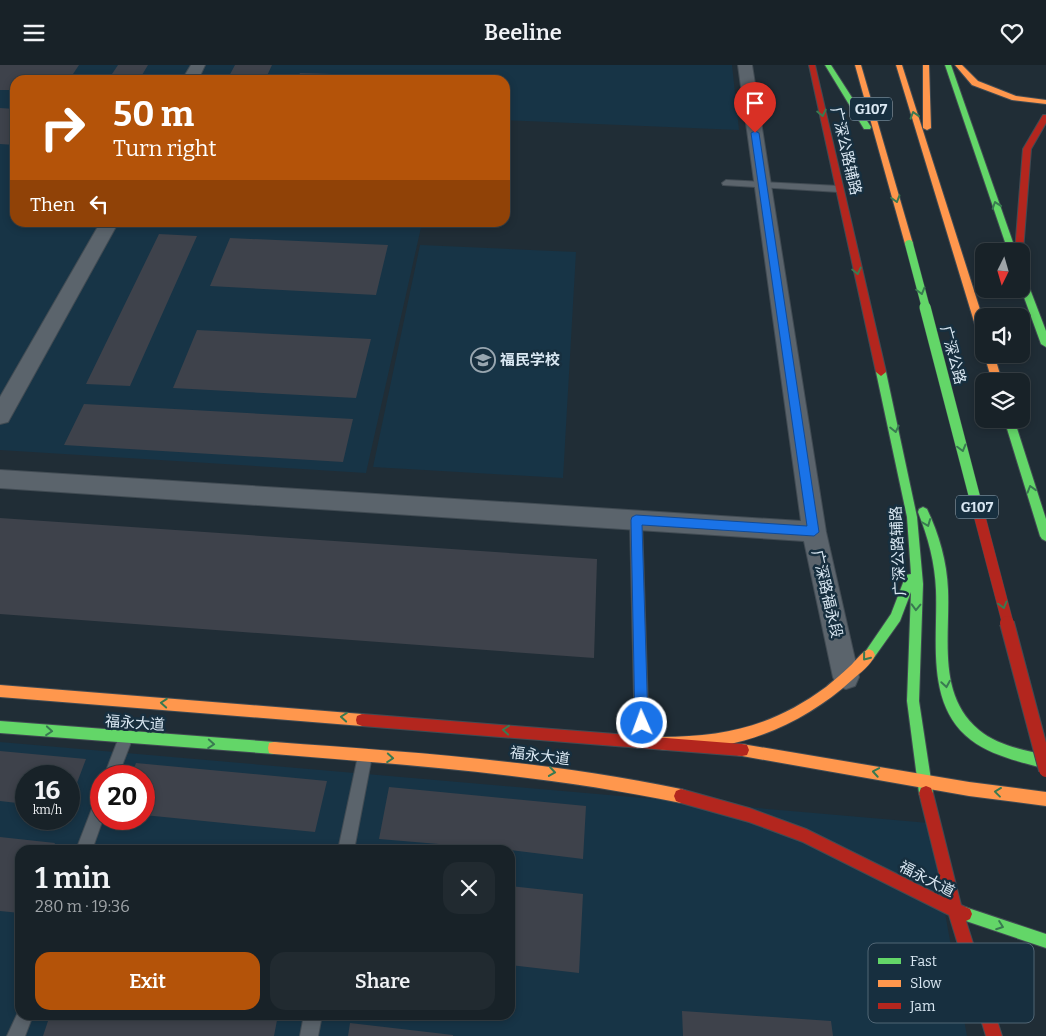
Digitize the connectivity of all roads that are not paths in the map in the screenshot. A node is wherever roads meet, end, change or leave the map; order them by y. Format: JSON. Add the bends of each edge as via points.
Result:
{"nodes":[{"id":1,"x":745,"y":65,"type":"edge"},
{"id":2,"x":812,"y":65,"type":"edge"},
{"id":3,"x":828,"y":65,"type":"edge"},
{"id":4,"x":858,"y":65,"type":"edge"},
{"id":5,"x":898,"y":65,"type":"edge"},
{"id":6,"x":926,"y":65,"type":"edge"},
{"id":7,"x":948,"y":65,"type":"edge"},
{"id":8,"x":958,"y":65,"type":"edge"},
{"id":9,"x":1046,"y":102,"type":"edge"},
{"id":10,"x":1046,"y":117,"type":"edge"},
{"id":11,"x":883,"y":154,"type":"junction"},
{"id":12,"x":928,"y":162,"type":"junction"},
{"id":13,"x":726,"y":183,"type":"dead end"},
{"id":14,"x":763,"y":185,"type":"junction"},
{"id":15,"x":839,"y":189,"type":"junction"},
{"id":16,"x":107,"y":227,"type":"edge"},
{"id":17,"x":1009,"y":243,"type":"edge"},
{"id":18,"x":1020,"y":243,"type":"edge"},
{"id":19,"x":1029,"y":298,"type":"edge"},
{"id":20,"x":975,"y":309,"type":"edge"},
{"id":21,"x":1046,"y":344,"type":"edge"},
{"id":22,"x":0,"y":417,"type":"edge"},
{"id":23,"x":1012,"y":428,"type":"edge"},
{"id":24,"x":0,"y":479,"type":"edge"},
{"id":25,"x":907,"y":479,"type":"junction"},
{"id":26,"x":636,"y":520,"type":"junction"},
{"id":27,"x":814,"y":532,"type":"junction"},
{"id":28,"x":1046,"y":536,"type":"edge"},
{"id":29,"x":916,"y":551,"type":"junction"},
{"id":30,"x":846,"y":677,"type":"junction"},
{"id":31,"x":0,"y":691,"type":"edge"},
{"id":32,"x":0,"y":727,"type":"edge"},
{"id":33,"x":126,"y":737,"type":"junction"},
{"id":34,"x":642,"y":741,"type":"junction"},
{"id":35,"x":662,"y":743,"type":"junction"},
{"id":36,"x":365,"y":756,"type":"junction"},
{"id":37,"x":1046,"y":761,"type":"edge"},
{"id":38,"x":115,"y":765,"type":"edge"},
{"id":39,"x":1046,"y":770,"type":"edge"},
{"id":40,"x":924,"y":781,"type":"junction"},
{"id":41,"x":1046,"y":799,"type":"edge"},
{"id":42,"x":91,"y":830,"type":"edge"},
{"id":43,"x":86,"y":845,"type":"edge"},
{"id":44,"x":347,"y":845,"type":"edge"},
{"id":45,"x":954,"y":910,"type":"junction"},
{"id":46,"x":1046,"y":941,"type":"edge"},
{"id":47,"x":964,"y":943,"type":"edge"},
{"id":48,"x":22,"y":1020,"type":"edge"},
{"id":49,"x":313,"y":1020,"type":"edge"},
{"id":50,"x":990,"y":1023,"type":"edge"},
{"id":51,"x":16,"y":1036,"type":"edge"},
{"id":52,"x":309,"y":1036,"type":"edge"},
{"id":53,"x":994,"y":1036,"type":"edge"}],
"edges":[{"from":1,"to":14,"type":"street","name":"广深路福永段"},
{"from":2,"to":15,"type":"main road","name":"广深公路辅路","one_way":true},
{"from":3,"to":11,"type":"main road"},
{"from":4,"to":11,"type":"main road","name":"广深公路","number":"G107"},
{"from":12,"to":5,"type":"main road","number":"G107","one_way":true},
{"from":6,"to":12,"type":"main road"},
{"from":17,"to":7,"type":"main road","one_way":true},
{"from":8,"to":9,"type":"main road","via":[[975,83],[1015,98]]},
{"from":10,"to":18,"type":"main road","via":[[1027,149]]},
{"from":11,"to":39,"type":"main road","name":"广深公路","number":"G107","one_way":true,"bridge":true},
{"from":12,"to":20,"type":"main road","number":"G107"},
{"from":13,"to":14,"type":"lane"},
{"from":14,"to":15,"type":"lane"},
{"from":14,"to":27,"type":"street","name":"广深路福永段"},
{"from":15,"to":25,"type":"main road","name":"广深公路辅路","one_way":true},
{"from":16,"to":22,"type":"street"},
{"from":19,"to":21,"type":"main road"},
{"from":28,"to":23,"type":"main road","one_way":true},
{"from":24,"to":26,"type":"street"},
{"from":25,"to":29,"type":"main road","name":"广深公路辅路"},
{"from":25,"to":37,"type":"main road","one_way":true,"via":[[927,521],[935,547],[950,702],[962,723],[984,741],[1006,751]]},
{"from":26,"to":27,"type":"street"},
{"from":26,"to":34,"type":"lane"},
{"from":27,"to":30,"type":"street","name":"广深路福永段"},
{"from":29,"to":30,"type":"main road","one_way":true,"via":[[911,577],[893,622]]},
{"from":29,"to":40,"type":"main road","name":"广深公路辅路","one_way":true,"via":[[912,686]]},
{"from":30,"to":35,"type":"main road","via":[[812,703],[756,731],[725,739]]},
{"from":34,"to":31,"type":"main road","name":"福永大道","one_way":true},
{"from":32,"to":33,"type":"main road","name":"福永大道","one_way":true},
{"from":33,"to":36,"type":"main road","name":"福永大道","one_way":true},
{"from":33,"to":38,"type":"lane"},
{"from":34,"to":35,"type":"main road","name":"福永大道"},
{"from":40,"to":35,"type":"main road","name":"福永大道","one_way":true,"via":[[744,750]]},
{"from":36,"to":44,"type":"lane"},
{"from":36,"to":45,"type":"main road","name":"福永大道","one_way":true,"via":[[522,768],[625,783],[709,803],[806,836]]},
{"from":41,"to":40,"type":"main road","name":"福永大道","one_way":true},
{"from":40,"to":45,"type":"main road","name":"广深公路辅路","via":[[934,839]]},
{"from":42,"to":43,"type":"lane"},
{"from":45,"to":46,"type":"main road","name":"福永大道","one_way":true},
{"from":45,"to":47,"type":"main road","name":"广深公路辅路"},
{"from":48,"to":51,"type":"lane"},
{"from":49,"to":52,"type":"lane"},
{"from":50,"to":53,"type":"main road","name":"广深公路辅路"}]}
